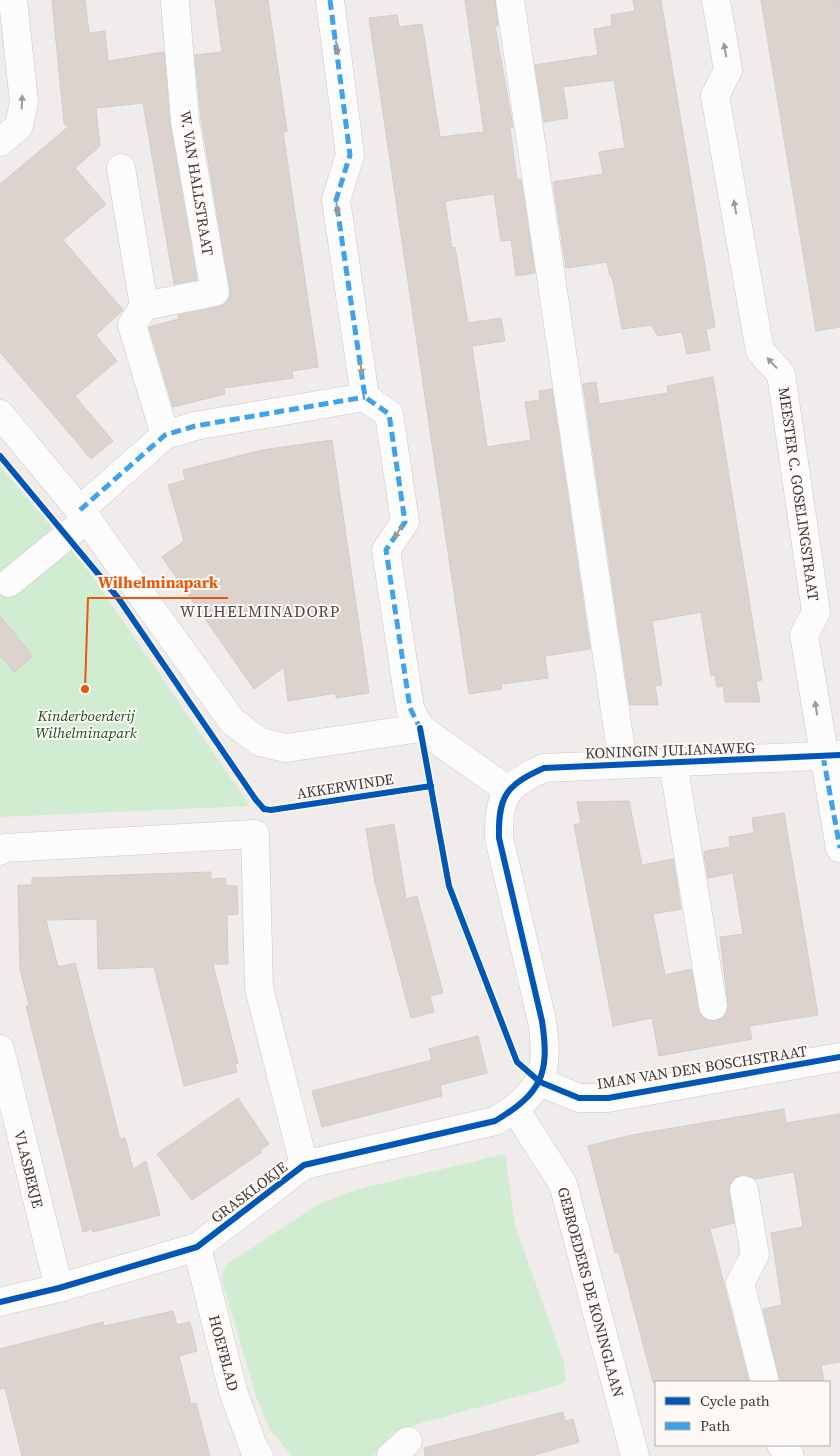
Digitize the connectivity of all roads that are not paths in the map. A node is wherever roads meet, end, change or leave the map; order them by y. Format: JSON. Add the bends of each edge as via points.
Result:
{"nodes":[{"id":1,"x":13,"y":0,"type":"edge"},
{"id":2,"x":330,"y":0,"type":"edge"},
{"id":3,"x":510,"y":0,"type":"edge"},
{"id":4,"x":716,"y":0,"type":"edge"},
{"id":5,"x":174,"y":2,"type":"dead end"},
{"id":6,"x":0,"y":142,"type":"edge"},
{"id":7,"x":121,"y":168,"type":"dead end"},
{"id":8,"x":144,"y":306,"type":"junction"},
{"id":9,"x":365,"y":397,"type":"junction"},
{"id":10,"x":0,"y":414,"type":"edge"},
{"id":11,"x":165,"y":435,"type":"junction"},
{"id":12,"x":83,"y":514,"type":"junction"},
{"id":13,"x":9,"y":583,"type":"dead end"},
{"id":14,"x":420,"y":728,"type":"junction"},
{"id":15,"x":832,"y":756,"type":"edge"},
{"id":16,"x":673,"y":762,"type":"junction"},
{"id":17,"x":623,"y":764,"type":"junction"},
{"id":18,"x":508,"y":790,"type":"junction"},
{"id":19,"x":840,"y":848,"type":"edge"},
{"id":20,"x":0,"y":851,"type":"edge"},
{"id":21,"x":713,"y":1006,"type":"dead end"},
{"id":22,"x":0,"y":1049,"type":"edge"},
{"id":23,"x":840,"y":1057,"type":"edge"},
{"id":24,"x":540,"y":1082,"type":"junction"},
{"id":25,"x":514,"y":1109,"type":"junction"},
{"id":26,"x":304,"y":1166,"type":"junction"},
{"id":27,"x":744,"y":1190,"type":"dead end"},
{"id":28,"x":197,"y":1247,"type":"junction"},
{"id":29,"x":59,"y":1288,"type":"junction"},
{"id":30,"x":0,"y":1302,"type":"edge"},
{"id":31,"x":764,"y":1381,"type":"edge"},
{"id":32,"x":782,"y":1446,"type":"edge"},
{"id":33,"x":259,"y":1456,"type":"edge"},
{"id":34,"x":635,"y":1456,"type":"edge"},
{"id":35,"x":790,"y":1456,"type":"edge"}],
"edges":[{"from":6,"to":1,"type":"street","one_way":true,"via":[[19,126],[24,102]]},
{"from":2,"to":9,"type":"street","one_way":true,"via":[[350,155],[336,200]]},
{"from":3,"to":17,"type":"street"},
{"from":15,"to":4,"type":"street","name":"MEESTER C. GOSELINGSTRAAT","one_way":true,"via":[[804,635],[816,612],[781,374],[760,351],[715,96],[728,70]]},
{"from":5,"to":8,"type":"street","name":"W. VAN HALLSTRAAT","via":[[185,121],[215,292]]},
{"from":7,"to":8,"type":"street"},
{"from":8,"to":11,"type":"street","via":[[132,325]]},
{"from":9,"to":11,"type":"street","via":[[195,426]]},
{"from":9,"to":14,"type":"street","one_way":true,"via":[[389,414],[405,522],[386,550],[410,708]]},
{"from":10,"to":12,"type":"street"},
{"from":11,"to":12,"type":"street"},
{"from":12,"to":13,"type":"street"},
{"from":12,"to":14,"type":"street","via":[[232,721],[260,742],[286,748]]},
{"from":14,"to":18,"type":"street"},
{"from":15,"to":16,"type":"street","name":"KONINGIN JULIANAWEG"},
{"from":15,"to":19,"type":"street","name":"MEESTER C. GOSELINGSTRAAT"},
{"from":16,"to":17,"type":"street","name":"KONINGIN JULIANAWEG"},
{"from":16,"to":21,"type":"street"},
{"from":17,"to":18,"type":"street","name":"KONINGIN JULIANAWEG","via":[[544,768],[521,778]]},
{"from":18,"to":24,"type":"street","via":[[498,814],[499,838],[542,1022],[546,1049]]},
{"from":20,"to":26,"type":"street","via":[[4,848],[255,834],[260,988]]},
{"from":22,"to":29,"type":"street","name":"VLASBEKJE"},
{"from":23,"to":24,"type":"street","name":"IMAN VAN DEN BOSCHSTRAAT","via":[[608,1098],[579,1098]]},
{"from":24,"to":25,"type":"street","name":"GRASKLOKJE"},
{"from":25,"to":26,"type":"street","name":"GRASKLOKJE","via":[[495,1121]]},
{"from":25,"to":34,"type":"street","name":"GEBROEDERS DE KONINGLAAN","via":[[563,1184]]},
{"from":26,"to":28,"type":"street","name":"GRASKLOKJE"},
{"from":27,"to":31,"type":"street","via":[[755,1255],[740,1283]]},
{"from":28,"to":29,"type":"street","name":"GRASKLOKJE"},
{"from":28,"to":33,"type":"street","name":"HOEFBLAD","via":[[233,1391]]},
{"from":29,"to":30,"type":"street","name":"GRASKLOKJE"},
{"from":32,"to":35,"type":"street"}]}
